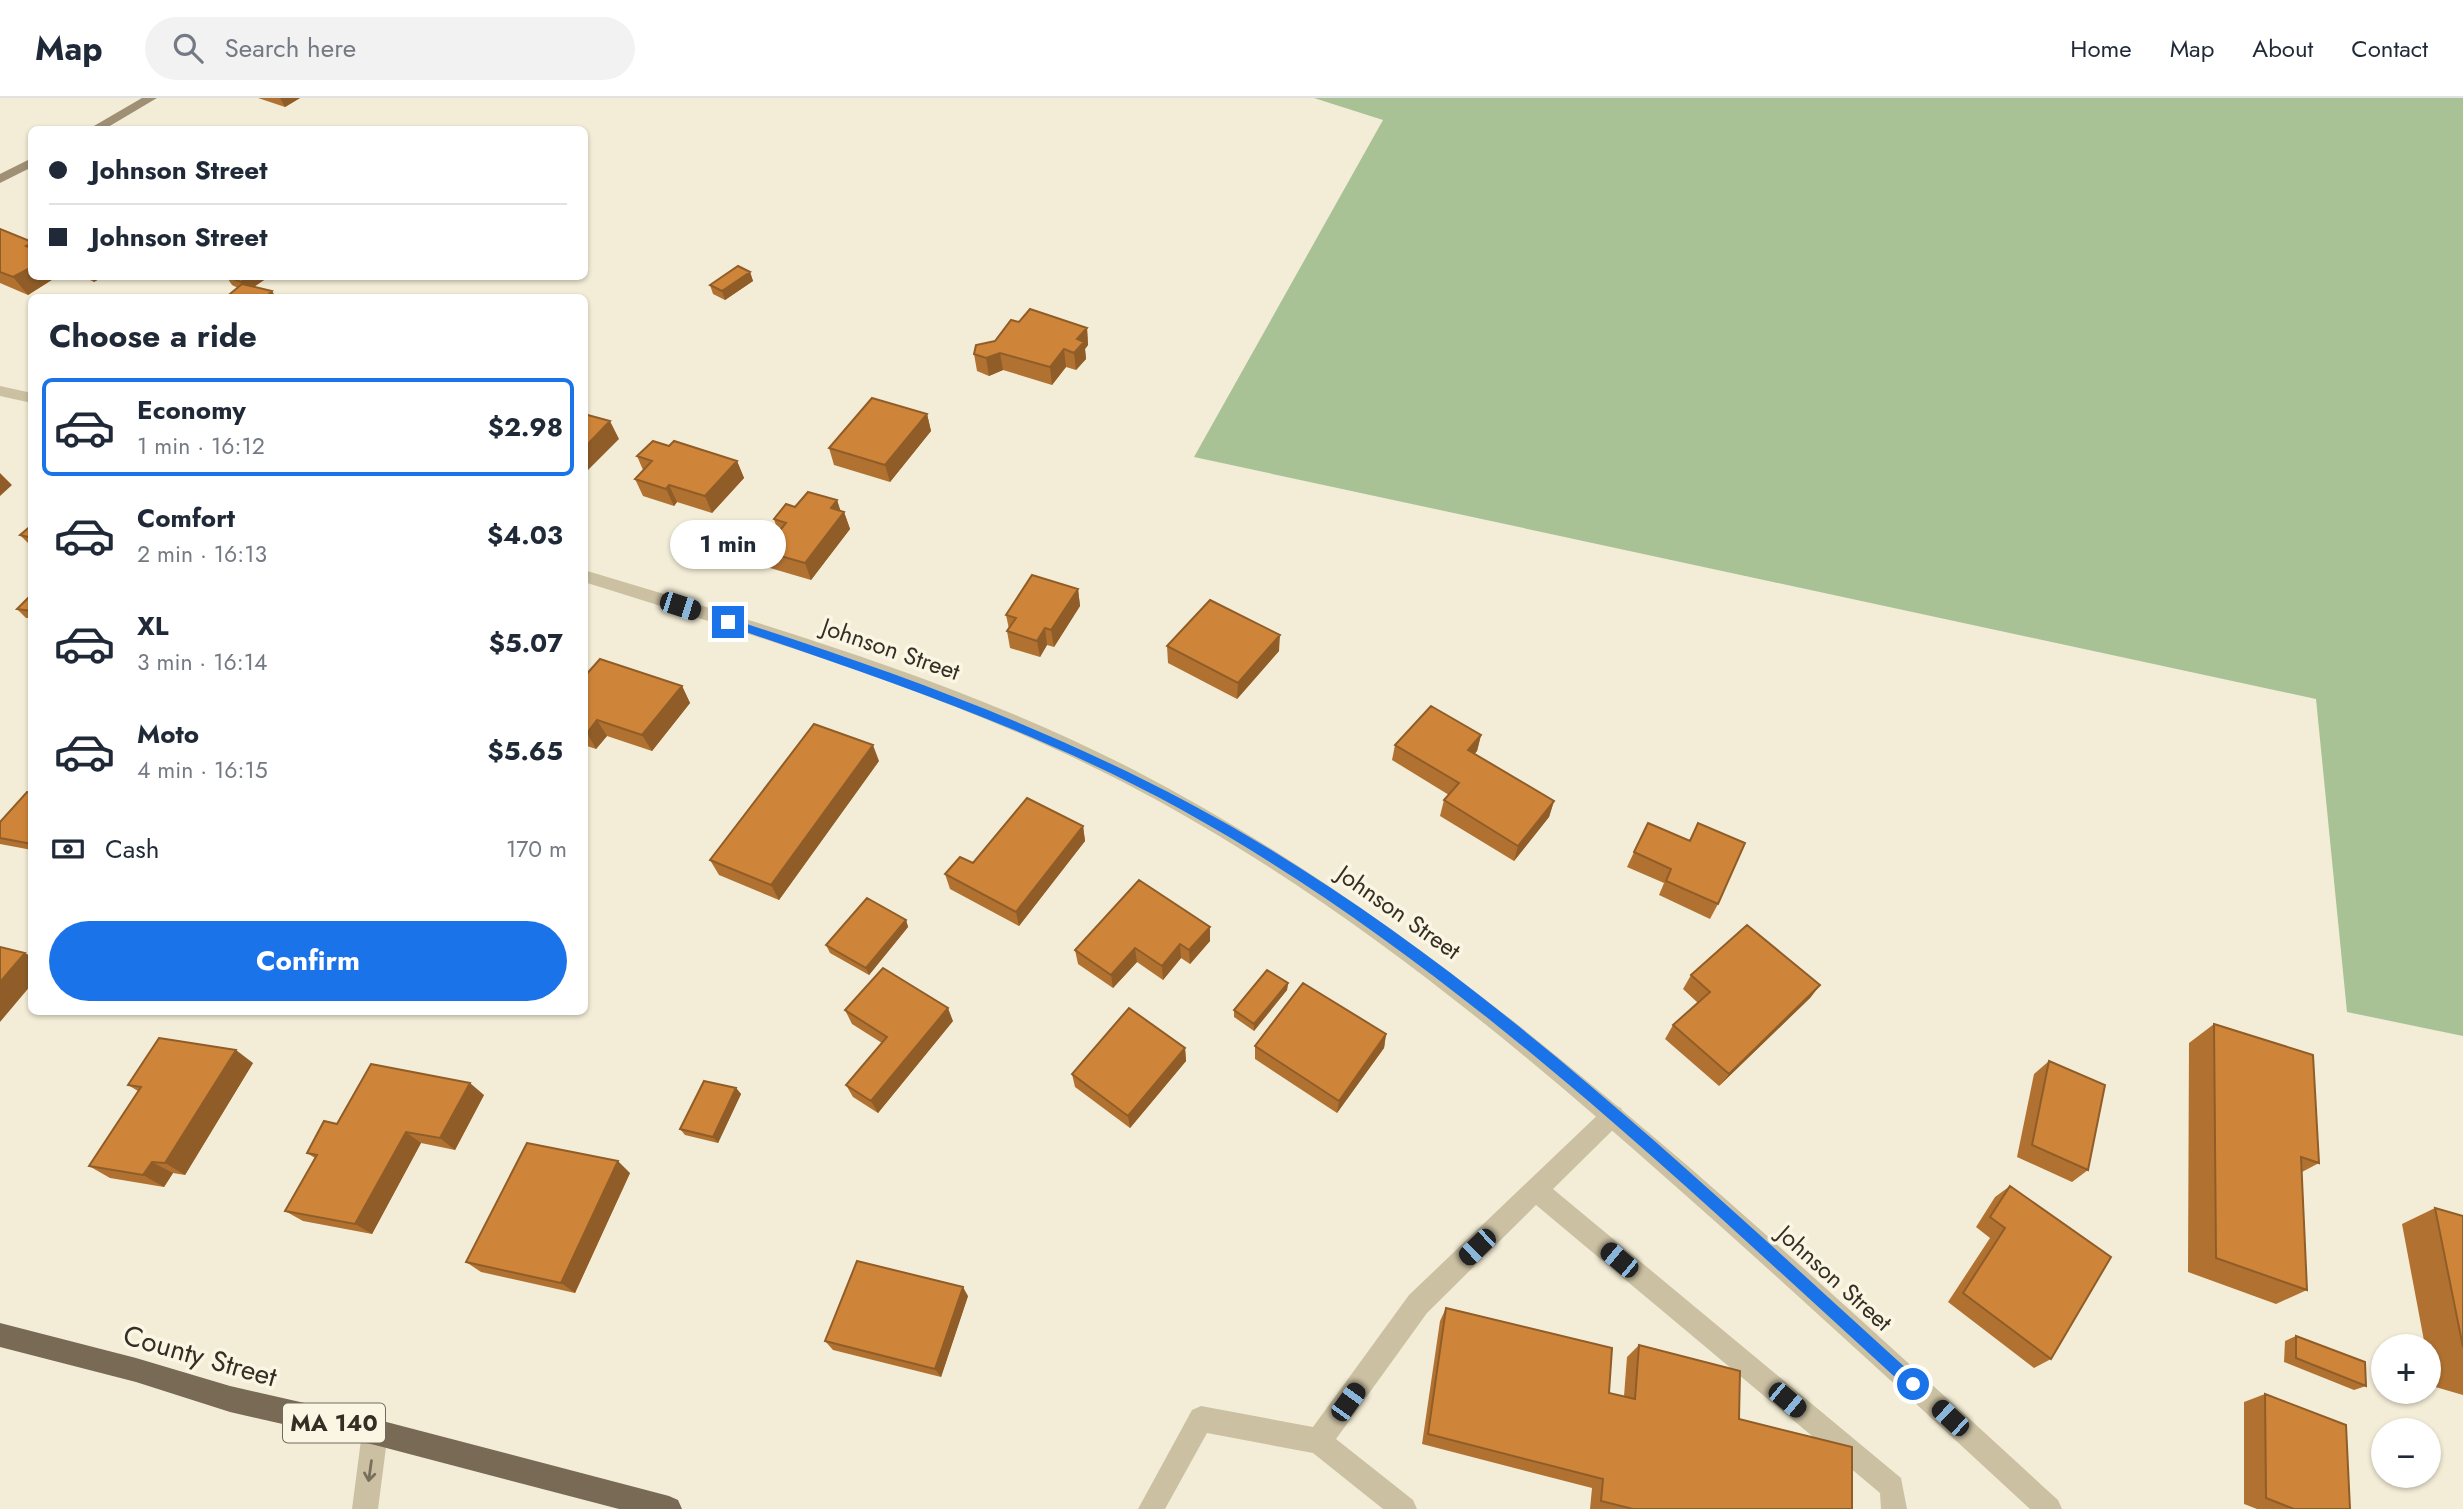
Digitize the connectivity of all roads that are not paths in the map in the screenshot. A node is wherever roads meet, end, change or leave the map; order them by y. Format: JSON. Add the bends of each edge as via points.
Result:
{"nodes":[{"id":1,"x":152,"y":98,"type":"edge"},
{"id":2,"x":100,"y":126,"type":"edge"},
{"id":3,"x":28,"y":164,"type":"edge"},
{"id":4,"x":0,"y":179,"type":"edge"},
{"id":5,"x":0,"y":391,"type":"edge"},
{"id":6,"x":28,"y":397,"type":"edge"},
{"id":7,"x":588,"y":577,"type":"edge"},
{"id":8,"x":1613,"y":1115,"type":"junction"},
{"id":9,"x":1536,"y":1190,"type":"junction"},
{"id":10,"x":0,"y":1335,"type":"edge"},
{"id":11,"x":375,"y":1433,"type":"junction"},
{"id":12,"x":1319,"y":1441,"type":"junction"},
{"id":13,"x":365,"y":1509,"type":"edge"},
{"id":14,"x":669,"y":1509,"type":"edge"},
{"id":15,"x":1151,"y":1509,"type":"edge"},
{"id":16,"x":1404,"y":1509,"type":"edge"},
{"id":17,"x":1894,"y":1509,"type":"edge"},
{"id":18,"x":2049,"y":1509,"type":"edge"}],
"edges":[{"from":1,"to":2,"type":"main road"},
{"from":3,"to":4,"type":"main road"},
{"from":5,"to":6,"type":"street"},
{"from":7,"to":8,"type":"street","name":"Johnson Street","via":[[922,687],[994,714],[1125,774],[1248,843],[1385,933],[1523,1038]]},
{"from":8,"to":9,"type":"street"},
{"from":8,"to":18,"type":"street","name":"Johnson Street"},
{"from":9,"to":12,"type":"street","via":[[1418,1304]]},
{"from":9,"to":17,"type":"street","via":[[1892,1487]]},
{"from":10,"to":11,"type":"main road","name":"County Street","number":"MA 140","via":[[230,1399]]},
{"from":11,"to":13,"type":"street","one_way":true},
{"from":11,"to":14,"type":"main road","name":"County Street","number":"MA 140"},
{"from":12,"to":15,"type":"street","via":[[1200,1419]]},
{"from":12,"to":16,"type":"street"}]}
